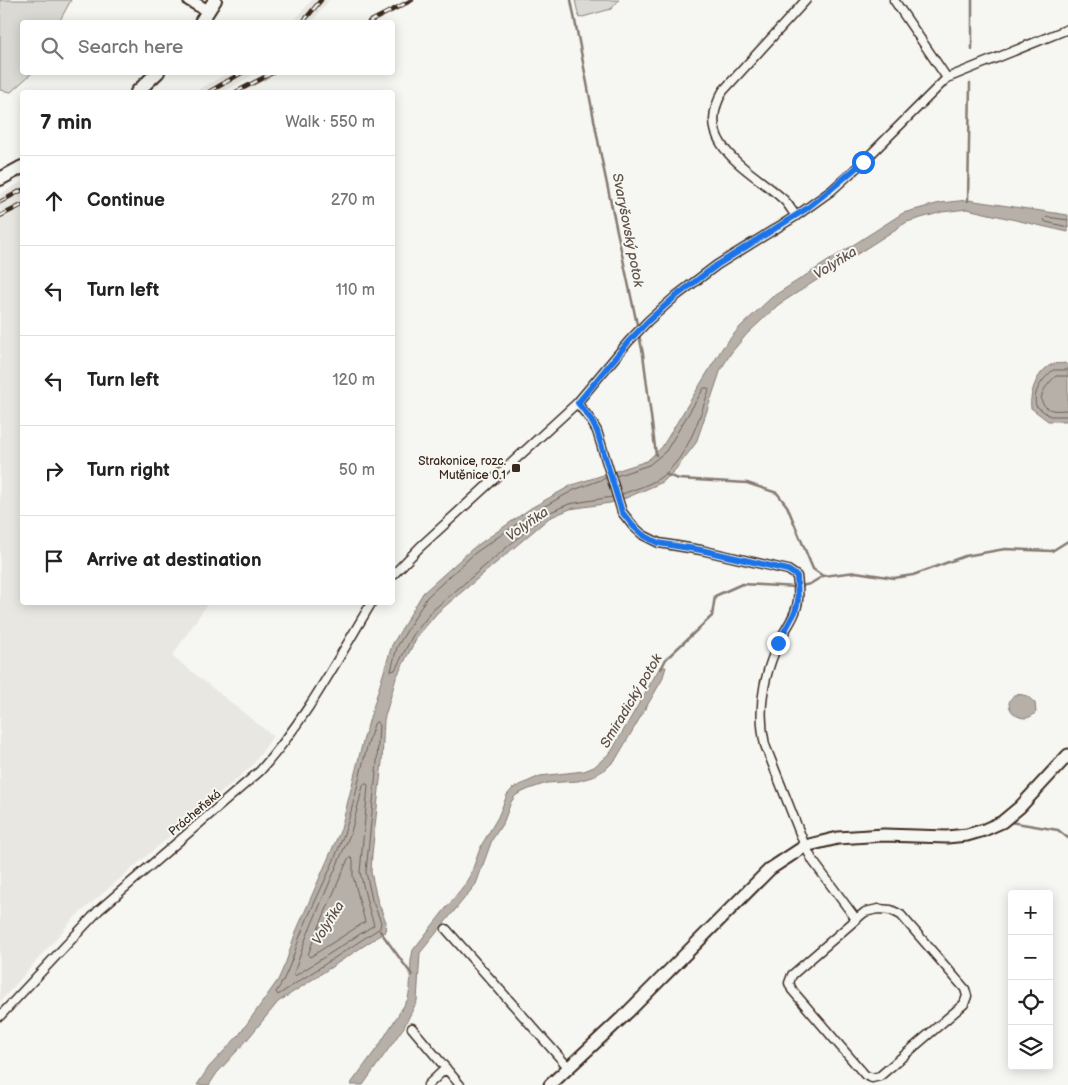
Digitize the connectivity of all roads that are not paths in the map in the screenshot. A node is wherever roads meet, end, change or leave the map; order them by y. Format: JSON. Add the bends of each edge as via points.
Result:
{"nodes":[{"id":1,"x":189,"y":0,"type":"edge"},
{"id":2,"x":806,"y":0,"type":"edge"},
{"id":3,"x":894,"y":0,"type":"edge"},
{"id":4,"x":212,"y":5,"type":"edge"},
{"id":5,"x":202,"y":20,"type":"edge"},
{"id":6,"x":1068,"y":29,"type":"edge"},
{"id":7,"x":155,"y":75,"type":"edge"},
{"id":8,"x":947,"y":78,"type":"junction"},
{"id":9,"x":140,"y":90,"type":"edge"},
{"id":10,"x":20,"y":168,"type":"edge"},
{"id":11,"x":0,"y":179,"type":"edge"},
{"id":12,"x":796,"y":216,"type":"junction"},
{"id":13,"x":578,"y":403,"type":"junction"},
{"id":14,"x":395,"y":573,"type":"edge"},
{"id":15,"x":370,"y":605,"type":"edge"},
{"id":16,"x":1068,"y":755,"type":"edge"},
{"id":17,"x":805,"y":846,"type":"junction"},
{"id":18,"x":856,"y":919,"type":"junction"},
{"id":19,"x":446,"y":930,"type":"dead end"},
{"id":20,"x":0,"y":1016,"type":"edge"},
{"id":21,"x":412,"y":1028,"type":"dead end"},
{"id":22,"x":446,"y":1068,"type":"junction"},
{"id":23,"x":569,"y":1068,"type":"junction"},
{"id":24,"x":428,"y":1085,"type":"edge"},
{"id":25,"x":460,"y":1085,"type":"edge"},
{"id":26,"x":550,"y":1085,"type":"edge"}],
"edges":[{"from":1,"to":4,"type":"street"},
{"from":2,"to":12,"type":"street","via":[[723,90],[714,118],[718,138],[727,153],[786,202]]},
{"from":3,"to":8,"type":"street"},
{"from":4,"to":5,"type":"main road"},
{"from":6,"to":8,"type":"street"},
{"from":7,"to":9,"type":"main road"},
{"from":8,"to":12,"type":"street","via":[[863,162]]},
{"from":10,"to":11,"type":"main road"},
{"from":12,"to":13,"type":"street","via":[[709,271],[668,303],[629,341]]},
{"from":13,"to":14,"type":"street"},
{"from":13,"to":17,"type":"street","via":[[594,425],[620,508],[633,526],[653,541],[788,570],[797,576],[795,612],[778,643],[762,692],[762,732]]},
{"from":15,"to":20,"type":"street","name":"Prácheňská","via":[[313,700],[260,771],[98,910]]},
{"from":16,"to":17,"type":"street","via":[[1020,807],[1002,822],[984,830],[947,837],[884,835],[838,838]]},
{"from":17,"to":18,"type":"street"},
{"from":17,"to":23,"type":"street","via":[[770,869]]},
{"from":18,"to":18,"type":"street","via":[[792,975],[789,982],[792,990],[865,1075],[875,1078],[964,1004],[967,992],[901,915],[878,909],[865,912]]},
{"from":19,"to":23,"type":"street"},
{"from":21,"to":22,"type":"street"},
{"from":22,"to":24,"type":"street"},
{"from":22,"to":25,"type":"street"},
{"from":23,"to":26,"type":"street"}]}
